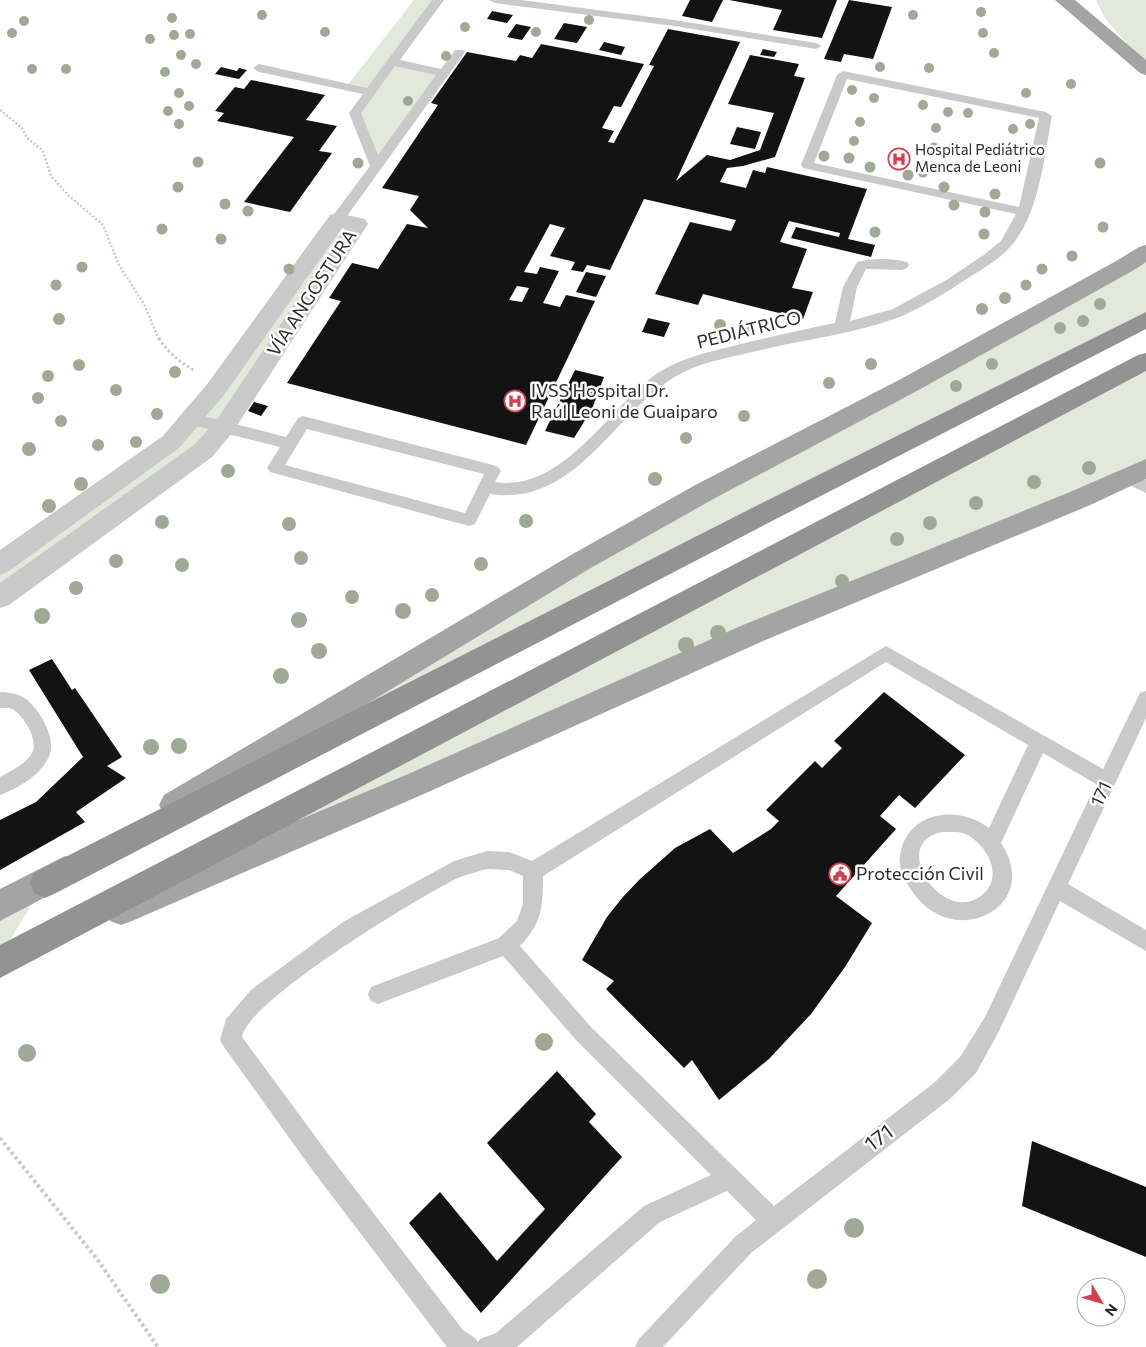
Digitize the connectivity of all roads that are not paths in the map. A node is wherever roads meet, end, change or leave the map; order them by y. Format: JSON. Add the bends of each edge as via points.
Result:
{"nodes":[{"id":1,"x":438,"y":0,"type":"edge"},
{"id":2,"x":495,"y":0,"type":"edge"},
{"id":3,"x":1064,"y":0,"type":"edge"},
{"id":4,"x":531,"y":3,"type":"edge"},
{"id":5,"x":1101,"y":10,"type":"dead end"},
{"id":6,"x":816,"y":46,"type":"dead end"},
{"id":7,"x":459,"y":52,"type":"dead end"},
{"id":8,"x":391,"y":62,"type":"junction"},
{"id":9,"x":259,"y":68,"type":"dead end"},
{"id":10,"x":1146,"y":68,"type":"edge"},
{"id":11,"x":444,"y":73,"type":"junction"},
{"id":12,"x":369,"y":92,"type":"junction"},
{"id":13,"x":376,"y":166,"type":"junction"},
{"id":14,"x":1024,"y":212,"type":"junction"},
{"id":15,"x":337,"y":220,"type":"junction"},
{"id":16,"x":1146,"y":252,"type":"edge"},
{"id":17,"x":902,"y":265,"type":"dead end"},
{"id":18,"x":1146,"y":320,"type":"edge"},
{"id":19,"x":841,"y":328,"type":"junction"},
{"id":20,"x":1146,"y":361,"type":"edge"},
{"id":21,"x":192,"y":419,"type":"junction"},
{"id":22,"x":224,"y":427,"type":"junction"},
{"id":23,"x":289,"y":444,"type":"junction"},
{"id":24,"x":1140,"y":477,"type":"edge"},
{"id":25,"x":485,"y":487,"type":"junction"},
{"id":26,"x":0,"y":564,"type":"edge"},
{"id":27,"x":0,"y":597,"type":"edge"},
{"id":28,"x":1146,"y":699,"type":"edge"},
{"id":29,"x":0,"y":700,"type":"edge"},
{"id":30,"x":1039,"y":742,"type":"junction"},
{"id":31,"x":1107,"y":781,"type":"junction"},
{"id":32,"x":0,"y":786,"type":"edge"},
{"id":33,"x":991,"y":844,"type":"junction"},
{"id":34,"x":533,"y":872,"type":"junction"},
{"id":35,"x":45,"y":883,"type":"junction"},
{"id":36,"x":1056,"y":888,"type":"junction"},
{"id":37,"x":0,"y":906,"type":"edge"},
{"id":38,"x":1146,"y":941,"type":"edge"},
{"id":39,"x":506,"y":945,"type":"junction"},
{"id":40,"x":0,"y":962,"type":"edge"},
{"id":41,"x":378,"y":994,"type":"dead end"},
{"id":42,"x":730,"y":1178,"type":"junction"},
{"id":43,"x":773,"y":1221,"type":"junction"},
{"id":44,"x":468,"y":1347,"type":"edge"},
{"id":45,"x":488,"y":1347,"type":"edge"},
{"id":46,"x":647,"y":1347,"type":"edge"}],
"edges":[{"from":1,"to":8,"type":"lane"},
{"from":2,"to":4,"type":"lane"},
{"from":3,"to":10,"type":"main road"},
{"from":4,"to":6,"type":"lane"},
{"from":5,"to":10,"type":"main road"},
{"from":7,"to":11,"type":"lane"},
{"from":8,"to":11,"type":"lane"},
{"from":8,"to":12,"type":"lane"},
{"from":9,"to":12,"type":"lane"},
{"from":11,"to":13,"type":"lane"},
{"from":12,"to":13,"type":"lane","via":[[355,113]]},
{"from":13,"to":15,"type":"lane"},
{"from":14,"to":14,"type":"lane","name":"PEDIÁTRICO","via":[[1046,116],[843,76],[807,165]]},
{"from":14,"to":19,"type":"lane","name":"PEDIÁTRICO","via":[[1006,244],[929,297],[897,312]]},
{"from":15,"to":21,"type":"street","name":"VÍA ANGOSTURA"},
{"from":15,"to":22,"type":"street","name":"VÍA ANGOSTURA","via":[[358,224]]},
{"from":16,"to":35,"type":"main road","via":[[916,381],[708,490],[580,562]]},
{"from":17,"to":19,"type":"lane","via":[[862,265],[851,284]]},
{"from":18,"to":35,"type":"highway"},
{"from":19,"to":25,"type":"lane","name":"PEDIÁTRICO","via":[[775,341],[685,365],[666,374],[644,391],[553,478],[532,487],[513,490]]},
{"from":20,"to":40,"type":"highway"},
{"from":21,"to":22,"type":"lane"},
{"from":21,"to":26,"type":"street","name":"VÍA ANGOSTURA","via":[[171,442]]},
{"from":22,"to":23,"type":"lane"},
{"from":22,"to":27,"type":"street","name":"VÍA ANGOSTURA","via":[[203,451],[186,464]]},
{"from":23,"to":25,"type":"lane","via":[[303,422],[493,471]]},
{"from":23,"to":25,"type":"lane","via":[[275,468],[469,520]]},
{"from":24,"to":40,"type":"main road","via":[[753,633],[416,784]]},
{"from":28,"to":31,"type":"lane","name":"171"},
{"from":29,"to":32,"type":"lane","via":[[18,703],[27,711],[43,750],[36,763]]},
{"from":30,"to":31,"type":"lane"},
{"from":30,"to":33,"type":"lane"},
{"from":30,"to":34,"type":"lane","via":[[886,653]]},
{"from":31,"to":36,"type":"lane","name":"171"},
{"from":33,"to":33,"type":"lane","via":[[974,828],[957,823],[927,828],[916,837],[910,850],[915,880],[939,905],[956,911],[972,911],[986,906],[998,896],[1003,882],[1003,867],[998,852]]},
{"from":34,"to":39,"type":"lane","via":[[533,904],[525,927]]},
{"from":34,"to":44,"type":"lane","via":[[509,861],[487,860],[454,870],[350,929],[258,997],[234,1026],[231,1040],[455,1338]]},
{"from":35,"to":37,"type":"main road"},
{"from":36,"to":38,"type":"lane"},
{"from":36,"to":43,"type":"lane","name":"171","via":[[992,1024],[968,1065],[943,1090]]},
{"from":39,"to":41,"type":"lane"},
{"from":39,"to":42,"type":"lane","via":[[583,1033]]},
{"from":42,"to":43,"type":"lane"},
{"from":42,"to":45,"type":"lane","via":[[652,1214],[502,1344]]},
{"from":43,"to":46,"type":"lane","name":"171","via":[[743,1245]]}]}
